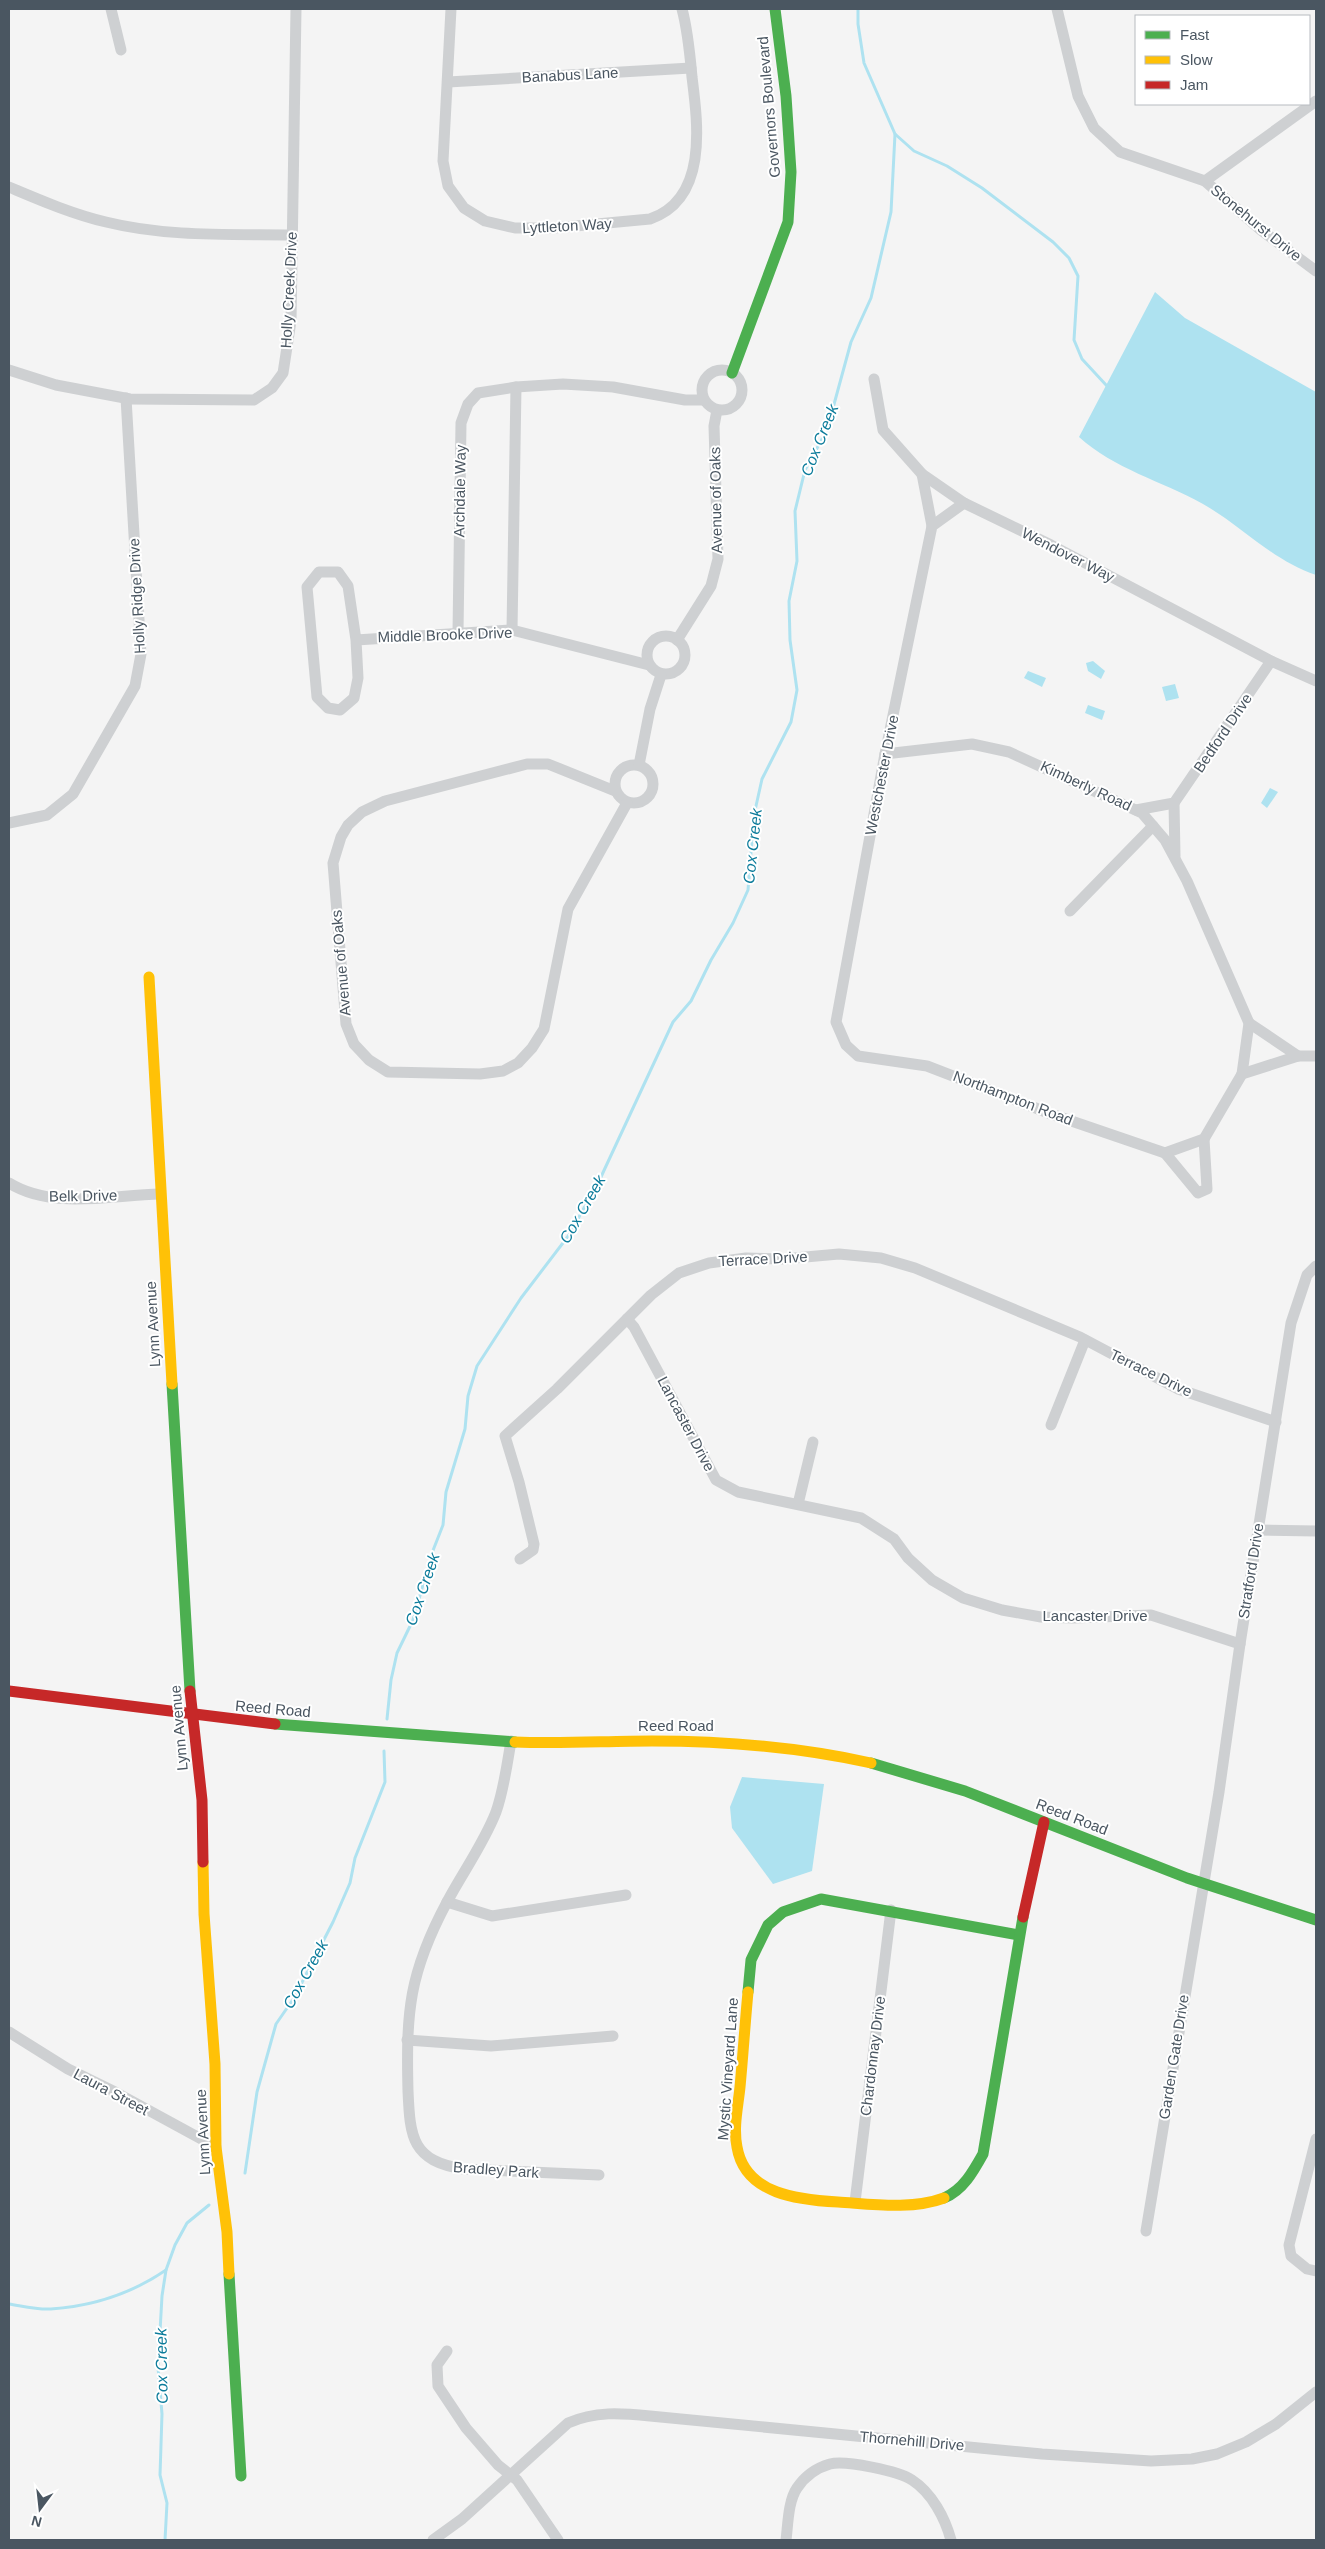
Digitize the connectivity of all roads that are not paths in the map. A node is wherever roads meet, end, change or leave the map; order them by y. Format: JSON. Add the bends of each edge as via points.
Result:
{"nodes":[{"id":1,"x":111,"y":9,"type":"edge"},
{"id":2,"x":296,"y":9,"type":"edge"},
{"id":3,"x":450,"y":9,"type":"edge"},
{"id":4,"x":682,"y":9,"type":"edge"},
{"id":5,"x":775,"y":9,"type":"edge"},
{"id":6,"x":1057,"y":9,"type":"edge"},
{"id":7,"x":121,"y":50,"type":"dead end"},
{"id":8,"x":691,"y":68,"type":"junction"},
{"id":9,"x":448,"y":82,"type":"junction"},
{"id":10,"x":1316,"y":101,"type":"edge"},
{"id":11,"x":1205,"y":181,"type":"junction"},
{"id":12,"x":9,"y":187,"type":"edge"},
{"id":13,"x":292,"y":235,"type":"junction"},
{"id":14,"x":1316,"y":271,"type":"edge"},
{"id":15,"x":9,"y":370,"type":"edge"},
{"id":16,"x":732,"y":373,"type":"junction"},
{"id":17,"x":874,"y":379,"type":"dead end"},
{"id":18,"x":516,"y":387,"type":"junction"},
{"id":19,"x":126,"y":398,"type":"junction"},
{"id":20,"x":704,"y":400,"type":"junction"},
{"id":21,"x":716,"y":410,"type":"junction"},
{"id":22,"x":922,"y":474,"type":"junction"},
{"id":23,"x":964,"y":503,"type":"junction"},
{"id":24,"x":932,"y":526,"type":"junction"},
{"id":25,"x":512,"y":630,"type":"junction"},
{"id":26,"x":458,"y":632,"type":"junction"},
{"id":27,"x":356,"y":640,"type":"junction"},
{"id":28,"x":677,"y":640,"type":"junction"},
{"id":29,"x":1271,"y":662,"type":"junction"},
{"id":30,"x":649,"y":665,"type":"junction"},
{"id":31,"x":661,"y":675,"type":"junction"},
{"id":32,"x":1316,"y":681,"type":"edge"},
{"id":33,"x":885,"y":754,"type":"junction"},
{"id":34,"x":639,"y":764,"type":"junction"},
{"id":35,"x":615,"y":791,"type":"junction"},
{"id":36,"x":627,"y":803,"type":"junction"},
{"id":37,"x":1174,"y":803,"type":"junction"},
{"id":38,"x":1136,"y":810,"type":"junction"},
{"id":39,"x":9,"y":823,"type":"edge"},
{"id":40,"x":1153,"y":826,"type":"junction"},
{"id":41,"x":1175,"y":859,"type":"junction"},
{"id":42,"x":1070,"y":911,"type":"dead end"},
{"id":43,"x":149,"y":977,"type":"dead end"},
{"id":44,"x":1249,"y":1023,"type":"junction"},
{"id":45,"x":858,"y":1056,"type":"joint"},
{"id":46,"x":1298,"y":1056,"type":"junction"},
{"id":47,"x":1316,"y":1056,"type":"edge"},
{"id":48,"x":1242,"y":1074,"type":"junction"},
{"id":49,"x":1204,"y":1139,"type":"junction"},
{"id":50,"x":1165,"y":1153,"type":"junction"},
{"id":51,"x":9,"y":1183,"type":"edge"},
{"id":52,"x":160,"y":1194,"type":"junction"},
{"id":53,"x":1316,"y":1266,"type":"edge"},
{"id":54,"x":627,"y":1319,"type":"junction"},
{"id":55,"x":1085,"y":1340,"type":"junction"},
{"id":56,"x":1276,"y":1422,"type":"junction"},
{"id":57,"x":1051,"y":1425,"type":"dead end"},
{"id":58,"x":813,"y":1442,"type":"dead end"},
{"id":59,"x":798,"y":1504,"type":"junction"},
{"id":60,"x":1258,"y":1530,"type":"junction"},
{"id":61,"x":1316,"y":1531,"type":"edge"},
{"id":62,"x":520,"y":1560,"type":"dead end"},
{"id":63,"x":1240,"y":1644,"type":"junction"},
{"id":64,"x":9,"y":1691,"type":"edge"},
{"id":65,"x":192,"y":1717,"type":"junction"},
{"id":66,"x":511,"y":1741,"type":"junction"},
{"id":67,"x":1044,"y":1822,"type":"junction"},
{"id":68,"x":1202,"y":1882,"type":"junction"},
{"id":69,"x":626,"y":1895,"type":"dead end"},
{"id":70,"x":447,"y":1902,"type":"junction"},
{"id":71,"x":891,"y":1910,"type":"junction"},
{"id":72,"x":1316,"y":1920,"type":"edge"},
{"id":73,"x":1019,"y":1935,"type":"junction"},
{"id":74,"x":9,"y":2032,"type":"edge"},
{"id":75,"x":613,"y":2036,"type":"dead end"},
{"id":76,"x":407,"y":2040,"type":"junction"},
{"id":77,"x":1316,"y":2139,"type":"edge"},
{"id":78,"x":216,"y":2147,"type":"junction"},
{"id":79,"x":599,"y":2175,"type":"dead end"},
{"id":80,"x":855,"y":2202,"type":"junction"},
{"id":81,"x":1146,"y":2231,"type":"dead end"},
{"id":82,"x":1316,"y":2271,"type":"edge"},
{"id":83,"x":447,"y":2351,"type":"dead end"},
{"id":84,"x":1316,"y":2392,"type":"edge"},
{"id":85,"x":510,"y":2474,"type":"junction"},
{"id":86,"x":241,"y":2476,"type":"dead end"},
{"id":87,"x":433,"y":2540,"type":"edge"},
{"id":88,"x":558,"y":2540,"type":"edge"},
{"id":89,"x":786,"y":2540,"type":"edge"},
{"id":90,"x":951,"y":2540,"type":"edge"}],
"edges":[{"from":1,"to":7,"type":"street"},
{"from":2,"to":13,"type":"street","name":"Holly Creek Drive"},
{"from":3,"to":9,"type":"street","name":"Lyttleton Way"},
{"from":4,"to":8,"type":"street","name":"Lyttleton Way"},
{"from":5,"to":16,"type":"street","name":"Governors Boulevard","via":[[792,172],[788,222]]},
{"from":6,"to":11,"type":"street","name":"Stonehurst Drive","via":[[1078,96],[1094,128],[1120,152]]},
{"from":8,"to":9,"type":"street","name":"Banabus Lane"},
{"from":8,"to":9,"type":"street","name":"Lyttleton Way","via":[[697,146],[692,175],[677,201],[650,219],[554,228],[515,228],[485,221],[456,200],[448,186],[443,161]]},
{"from":10,"to":11,"type":"street"},
{"from":11,"to":14,"type":"street","name":"Stonehurst Drive","via":[[1261,230]]},
{"from":12,"to":13,"type":"street","via":[[54,206],[130,227],[189,234]]},
{"from":13,"to":19,"type":"street","name":"Holly Creek Drive","via":[[291,321],[283,373],[272,388],[254,400]]},
{"from":15,"to":19,"type":"street","name":"Holly Creek Drive","via":[[56,385]]},
{"from":16,"to":20,"type":"street","via":[[727,370],[712,372],[702,384]]},
{"from":16,"to":21,"type":"street","via":[[740,380],[742,395],[732,408]]},
{"from":17,"to":22,"type":"street","name":"Wendover Way","via":[[883,430]]},
{"from":18,"to":20,"type":"street","name":"Archdale Way","via":[[563,384],[613,387],[685,400]]},
{"from":18,"to":25,"type":"street"},
{"from":18,"to":26,"type":"street","name":"Archdale Way","via":[[478,393],[468,404],[461,423]]},
{"from":19,"to":39,"type":"street","name":"Holly Ridge Drive","via":[[141,654],[135,686],[73,794],[47,815]]},
{"from":20,"to":21,"type":"street"},
{"from":21,"to":28,"type":"street","name":"Avenue of Oaks","via":[[718,559],[711,586]]},
{"from":22,"to":23,"type":"street","name":"Wendover Way"},
{"from":22,"to":24,"type":"street"},
{"from":23,"to":24,"type":"street"},
{"from":23,"to":29,"type":"street","name":"Wendover Way","via":[[1051,545]]},
{"from":24,"to":33,"type":"street","name":"Westchester Drive"},
{"from":25,"to":26,"type":"street","name":"Middle Brooke Drive"},
{"from":25,"to":30,"type":"street","name":"Middle Brooke Drive"},
{"from":26,"to":27,"type":"street","name":"Middle Brooke Drive"},
{"from":27,"to":27,"type":"street","name":"Middle Brooke Drive","via":[[348,586],[338,572],[319,572],[307,587],[317,698],[328,708],[340,710],[354,698],[358,678]]},
{"from":28,"to":30,"type":"street","via":[[671,636],[656,638],[647,650]]},
{"from":28,"to":31,"type":"street","via":[[685,649],[686,661],[676,673]]},
{"from":29,"to":32,"type":"street","name":"Wendover Way"},
{"from":29,"to":37,"type":"street","name":"Bedford Drive"},
{"from":30,"to":31,"type":"street"},
{"from":31,"to":34,"type":"street","via":[[650,709]]},
{"from":33,"to":38,"type":"street","name":"Kimberly Road","via":[[972,744],[1009,752]]},
{"from":33,"to":45,"type":"street","name":"Westchester Drive","via":[[836,1022],[846,1045]]},
{"from":34,"to":35,"type":"street","via":[[625,766],[619,772]]},
{"from":34,"to":36,"type":"street","via":[[651,774],[653,788],[644,800]]},
{"from":35,"to":36,"type":"street"},
{"from":35,"to":36,"type":"street","name":"Avenue of Oaks","via":[[548,764],[527,764],[385,801],[362,812],[348,825],[333,863],[343,1000],[346,1024],[354,1044],[369,1060],[388,1072],[480,1074],[503,1071],[518,1063],[544,1029],[568,909]]},
{"from":37,"to":38,"type":"street"},
{"from":37,"to":41,"type":"street"},
{"from":38,"to":40,"type":"street","name":"Kimberly Road"},
{"from":40,"to":41,"type":"street","name":"Kimberly Road"},
{"from":40,"to":42,"type":"street"},
{"from":41,"to":44,"type":"street","name":"Kimberly Road"},
{"from":43,"to":52,"type":"street","name":"Lynn Avenue"},
{"from":44,"to":46,"type":"street"},
{"from":44,"to":48,"type":"street"},
{"from":45,"to":50,"type":"street","name":"Northampton Road","via":[[927,1066],[1050,1114]]},
{"from":46,"to":47,"type":"street"},
{"from":46,"to":48,"type":"street"},
{"from":48,"to":49,"type":"street"},
{"from":49,"to":50,"type":"street"},
{"from":49,"to":50,"type":"street","via":[[1207,1189],[1198,1192]]},
{"from":51,"to":52,"type":"street","name":"Belk Drive","via":[[25,1193],[50,1199]]},
{"from":52,"to":65,"type":"street","name":"Lynn Avenue"},
{"from":53,"to":56,"type":"street","name":"Stratford Drive","via":[[1307,1275],[1292,1323]]},
{"from":54,"to":55,"type":"street","name":"Terrace Drive","via":[[679,1273],[709,1262],[856,1254],[915,1268]]},
{"from":54,"to":59,"type":"street","name":"Lancaster Drive","via":[[716,1480],[738,1492]]},
{"from":54,"to":62,"type":"street","name":"Terrace Drive","via":[[505,1436],[534,1544],[533,1550]]},
{"from":55,"to":56,"type":"street","name":"Terrace Drive","via":[[1178,1389]]},
{"from":55,"to":57,"type":"street"},
{"from":56,"to":60,"type":"street","name":"Stratford Drive"},
{"from":58,"to":59,"type":"street"},
{"from":59,"to":63,"type":"street","name":"Lancaster Drive","via":[[860,1518],[877,1527],[894,1539],[908,1558],[932,1580],[963,1598],[1041,1617],[1151,1615]]},
{"from":60,"to":61,"type":"street"},
{"from":60,"to":63,"type":"street","name":"Stratford Drive"},
{"from":63,"to":68,"type":"street","name":"Stratford Drive"},
{"from":64,"to":65,"type":"street","name":"Reed Road"},
{"from":65,"to":66,"type":"street","name":"Reed Road"},
{"from":65,"to":78,"type":"street","name":"Lynn Avenue","via":[[202,1800],[204,1914],[215,2064]]},
{"from":66,"to":67,"type":"street","name":"Reed Road","via":[[555,1744],[710,1740],[779,1746],[871,1762],[922,1777]]},
{"from":66,"to":70,"type":"street","name":"Bradley Park","via":[[495,1813]]},
{"from":67,"to":68,"type":"street","name":"Reed Road"},
{"from":67,"to":73,"type":"street","name":"Mystic Vineyard Lane"},
{"from":68,"to":72,"type":"street","name":"Reed Road"},
{"from":68,"to":81,"type":"street","name":"Garden Gate Drive"},
{"from":69,"to":70,"type":"street","via":[[492,1916]]},
{"from":70,"to":76,"type":"street","name":"Bradley Park","via":[[425,1946],[414,1980]]},
{"from":71,"to":73,"type":"street","name":"Mystic Vineyard Lane"},
{"from":71,"to":80,"type":"street","name":"Chardonnay Drive"},
{"from":71,"to":80,"type":"street","name":"Mystic Vineyard Lane","via":[[821,1899],[797,1904],[776,1916],[759,1935],[750,1960],[736,2127],[739,2158],[758,2182],[779,2194],[807,2200]]},
{"from":73,"to":80,"type":"street","name":"Mystic Vineyard Lane","via":[[983,2154],[970,2178],[941,2199],[914,2204]]},
{"from":74,"to":78,"type":"street","name":"Laura Street","via":[[68,2069]]},
{"from":75,"to":76,"type":"street","via":[[490,2046]]},
{"from":76,"to":79,"type":"street","name":"Bradley Park","via":[[411,2132],[423,2153],[432,2160],[442,2166],[464,2169]]},
{"from":77,"to":82,"type":"street","via":[[1289,2244],[1291,2256]]},
{"from":78,"to":86,"type":"street","name":"Lynn Avenue","via":[[227,2232]]},
{"from":83,"to":85,"type":"street","via":[[436,2365],[438,2386],[466,2428]]},
{"from":84,"to":85,"type":"street","name":"Thornehill Drive","via":[[1276,2424],[1246,2442],[1192,2459],[1151,2462],[1042,2454],[600,2413],[568,2423]]},
{"from":85,"to":87,"type":"street","name":"Thornehill Drive","via":[[462,2520]]},
{"from":85,"to":88,"type":"street"},
{"from":89,"to":90,"type":"street","via":[[795,2490],[810,2472],[832,2463],[883,2468],[912,2479],[927,2494],[946,2525]]}]}
